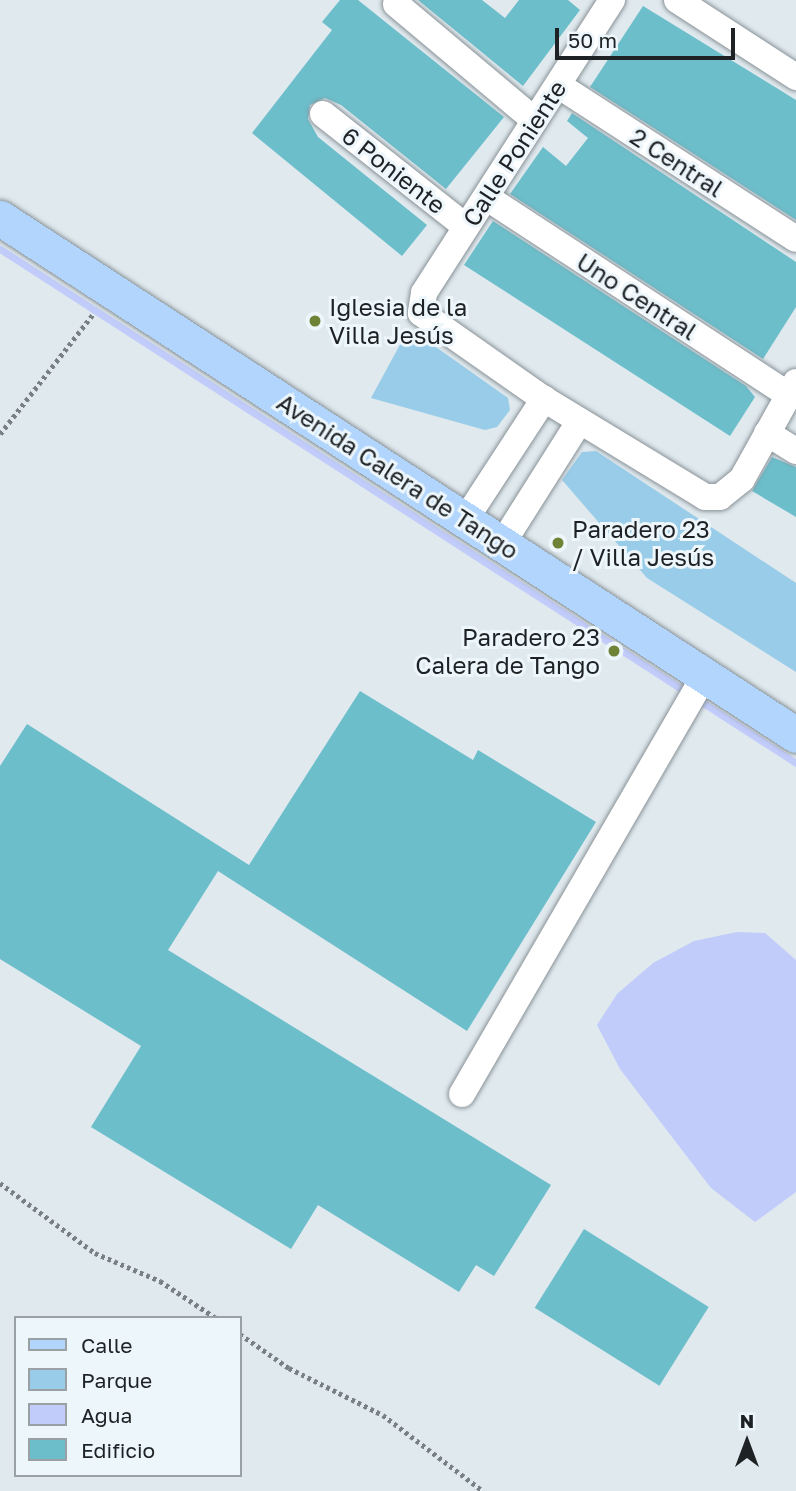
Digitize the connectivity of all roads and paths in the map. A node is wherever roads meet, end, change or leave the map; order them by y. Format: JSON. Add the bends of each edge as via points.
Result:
{"nodes":[{"id":1,"x":677,"y":0,"type":"edge"},
{"id":2,"x":606,"y":3,"type":"edge"},
{"id":3,"x":397,"y":4,"type":"dead end"},
{"id":4,"x":796,"y":77,"type":"edge"},
{"id":5,"x":558,"y":85,"type":"junction"},
{"id":6,"x":323,"y":114,"type":"dead end"},
{"id":7,"x":534,"y":120,"type":"junction"},
{"id":8,"x":486,"y":198,"type":"junction"},
{"id":9,"x":0,"y":218,"type":"edge"},
{"id":10,"x":466,"y":227,"type":"junction"},
{"id":11,"x":796,"y":239,"type":"edge"},
{"id":12,"x":111,"y":290,"type":"junction"},
{"id":13,"x":792,"y":389,"type":"edge"},
{"id":14,"x":544,"y":399,"type":"junction"},
{"id":15,"x":579,"y":422,"type":"junction"},
{"id":16,"x":0,"y":433,"type":"edge"},
{"id":17,"x":767,"y":433,"type":"junction"},
{"id":18,"x":796,"y":451,"type":"edge"},
{"id":19,"x":465,"y":520,"type":"junction"},
{"id":20,"x":502,"y":544,"type":"junction"},
{"id":21,"x":697,"y":689,"type":"junction"},
{"id":22,"x":796,"y":735,"type":"edge"},
{"id":23,"x":462,"y":1094,"type":"dead end"},
{"id":24,"x":0,"y":1183,"type":"edge"},
{"id":25,"x":213,"y":1316,"type":"edge"},
{"id":26,"x":242,"y":1335,"type":"edge"},
{"id":27,"x":483,"y":1491,"type":"edge"}],
"edges":[{"from":1,"to":4,"type":"street"},
{"from":2,"to":5,"type":"street","name":"Calle Poniente"},
{"from":3,"to":7,"type":"street"},
{"from":5,"to":7,"type":"street","name":"Calle Poniente"},
{"from":5,"to":11,"type":"street","name":"2 Central"},
{"from":6,"to":10,"type":"street","name":"6 Poniente"},
{"from":7,"to":8,"type":"street","name":"Calle Poniente"},
{"from":8,"to":10,"type":"street","name":"Calle Poniente"},
{"from":8,"to":13,"type":"street","name":"Uno Central"},
{"from":9,"to":12,"type":"main road","name":"Avenida Calera de Tango"},
{"from":10,"to":14,"type":"street","name":"Calle Poniente","via":[[420,307],[431,324]]},
{"from":12,"to":16,"type":"path"},
{"from":12,"to":19,"type":"main road","name":"Avenida Calera de Tango"},
{"from":13,"to":17,"type":"street"},
{"from":14,"to":15,"type":"street"},
{"from":14,"to":19,"type":"street"},
{"from":15,"to":17,"type":"street","via":[[677,484],[714,498],[742,480]]},
{"from":15,"to":20,"type":"street"},
{"from":17,"to":18,"type":"street"},
{"from":19,"to":20,"type":"main road","name":"Avenida Calera de Tango"},
{"from":20,"to":21,"type":"main road","name":"Avenida Calera de Tango"},
{"from":21,"to":22,"type":"main road","name":"Avenida Calera de Tango"},
{"from":21,"to":23,"type":"street"},
{"from":24,"to":25,"type":"path","via":[[95,1253],[160,1281]]},
{"from":26,"to":27,"type":"path","via":[[289,1368],[383,1415]]}]}
